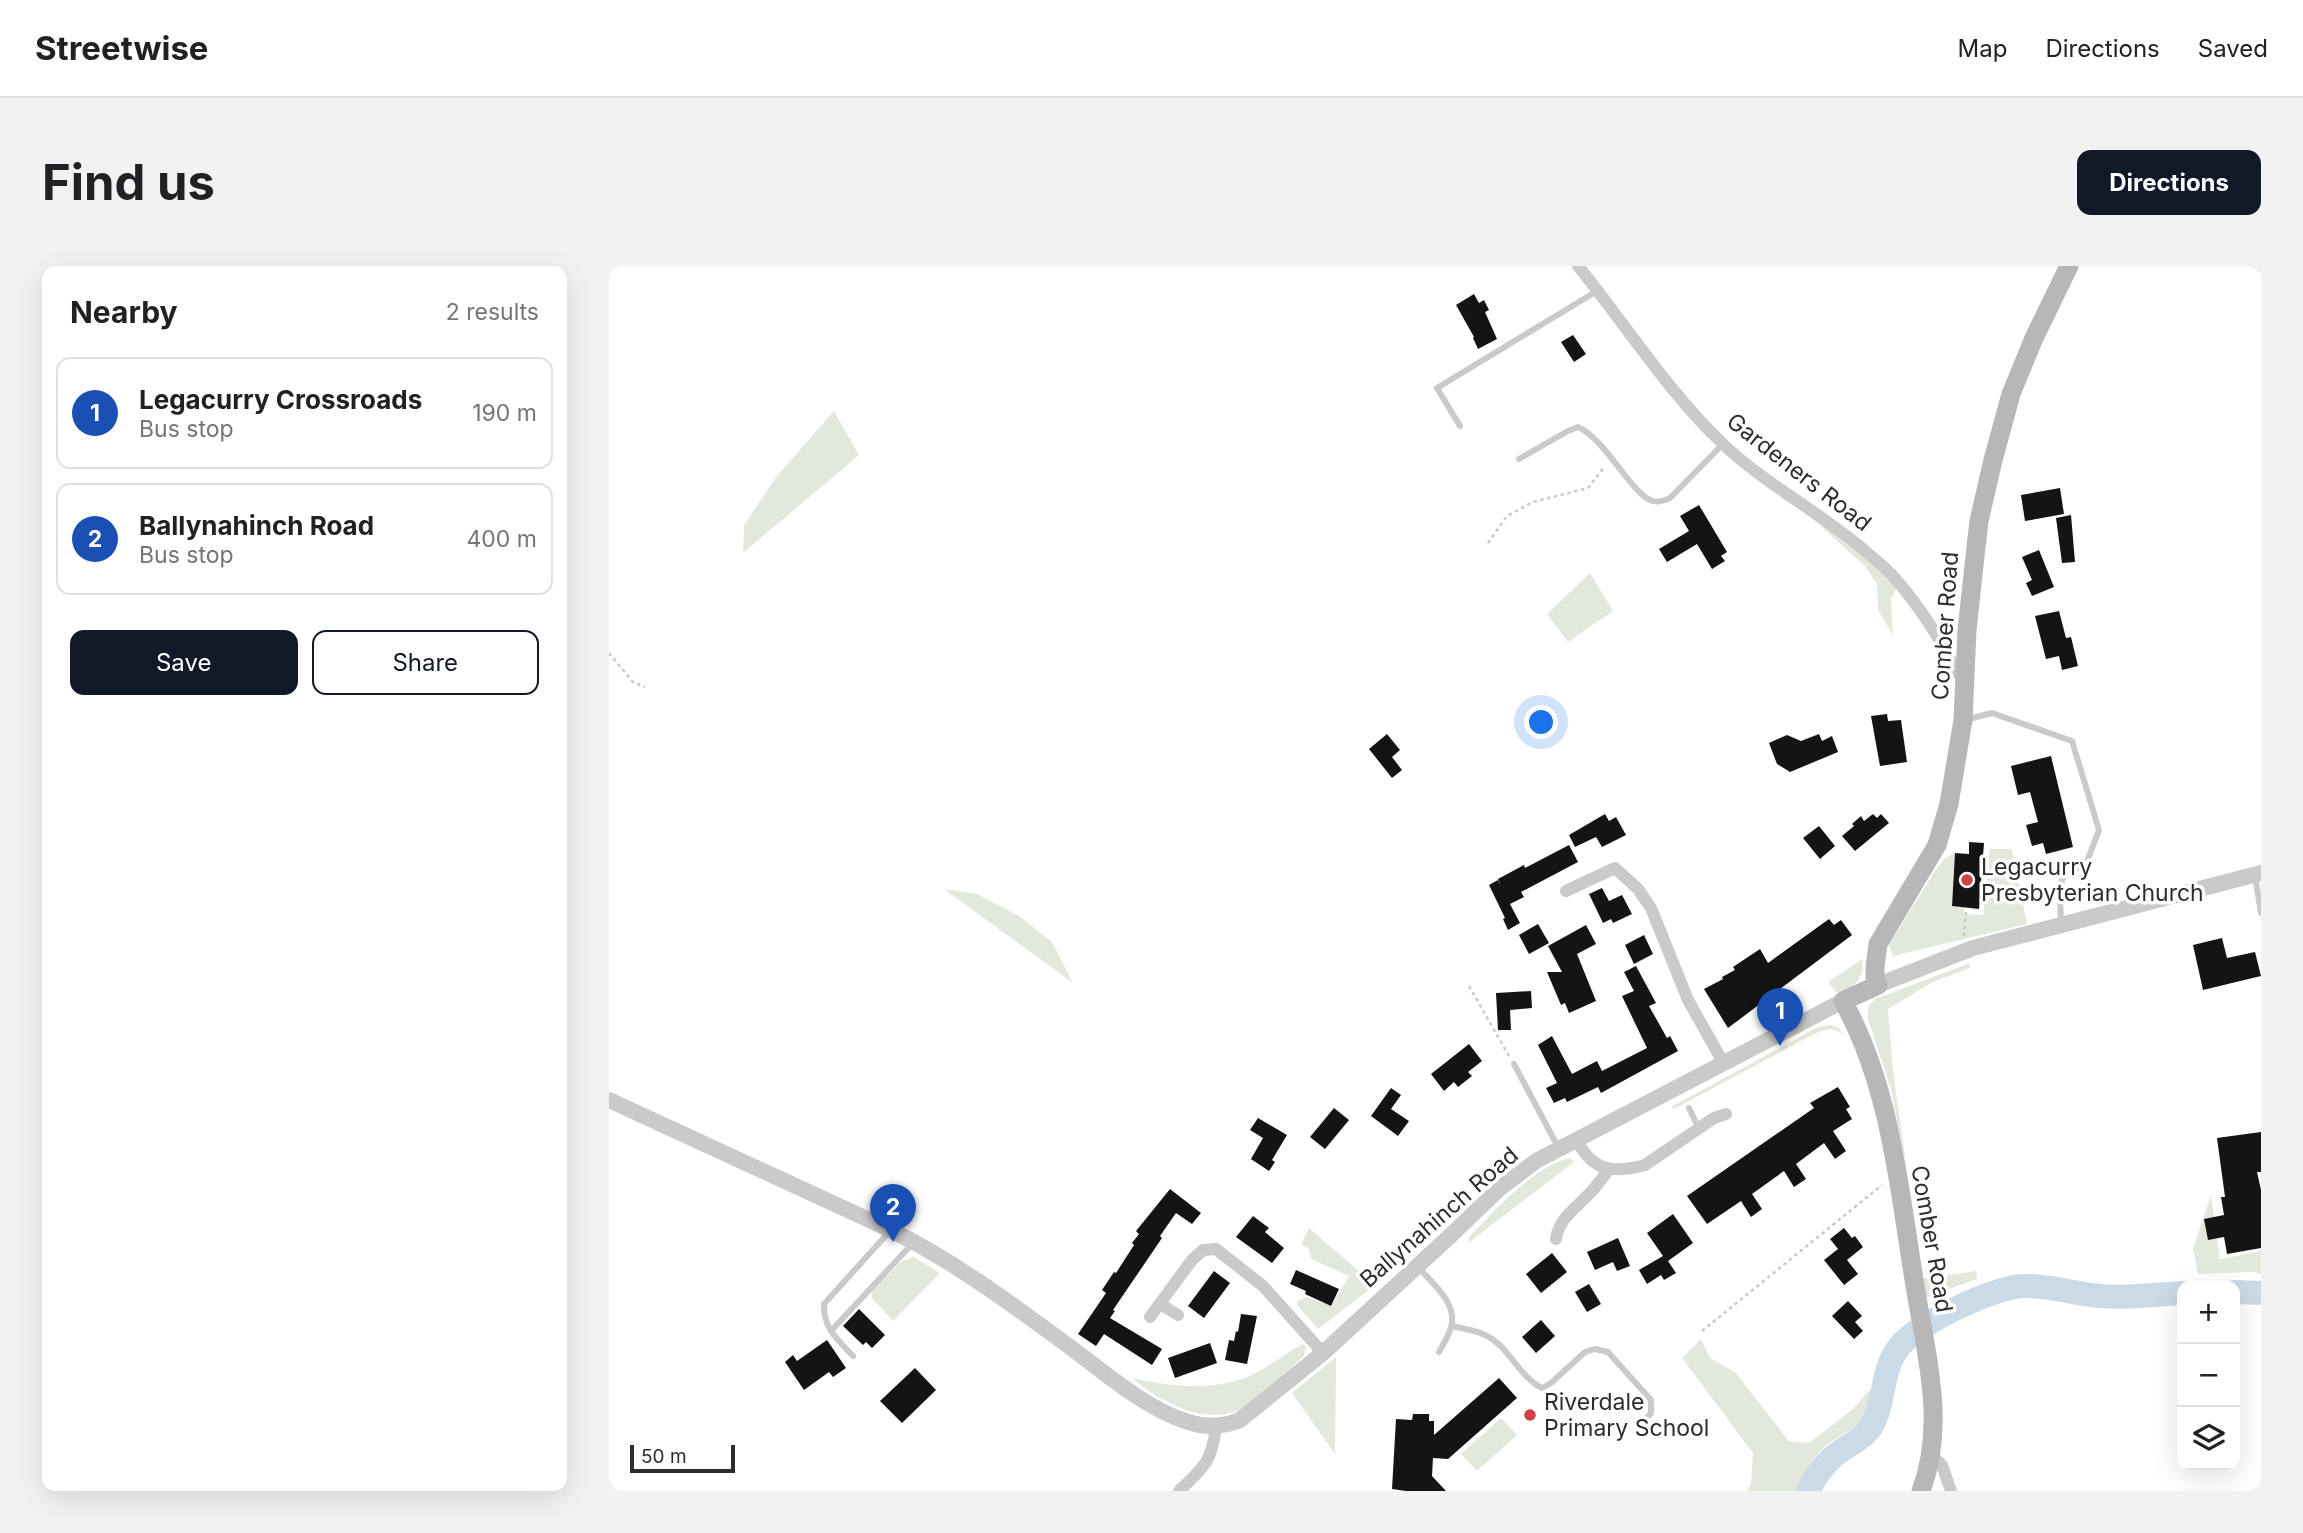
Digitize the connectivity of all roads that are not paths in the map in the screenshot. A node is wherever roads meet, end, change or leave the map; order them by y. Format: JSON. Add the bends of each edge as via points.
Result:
{"nodes":[{"id":1,"x":1578,"y":266,"type":"edge"},
{"id":2,"x":2069,"y":266,"type":"edge"},
{"id":3,"x":1598,"y":291,"type":"junction"},
{"id":4,"x":1460,"y":426,"type":"dead end"},
{"id":5,"x":1723,"y":444,"type":"junction"},
{"id":6,"x":1519,"y":459,"type":"dead end"},
{"id":7,"x":1965,"y":675,"type":"junction"},
{"id":8,"x":1963,"y":720,"type":"junction"},
{"id":9,"x":2258,"y":874,"type":"edge"},
{"id":10,"x":1566,"y":891,"type":"dead end"},
{"id":11,"x":2261,"y":913,"type":"edge"},
{"id":12,"x":2061,"y":924,"type":"junction"},
{"id":13,"x":1878,"y":985,"type":"junction"},
{"id":14,"x":1843,"y":1001,"type":"junction"},
{"id":15,"x":1514,"y":1064,"type":"road end"},
{"id":16,"x":1724,"y":1064,"type":"junction"},
{"id":17,"x":609,"y":1100,"type":"edge"},
{"id":18,"x":1689,"y":1108,"type":"dead end"},
{"id":19,"x":1726,"y":1114,"type":"dead end"},
{"id":20,"x":1699,"y":1129,"type":"junction"},
{"id":21,"x":1577,"y":1139,"type":"junction"},
{"id":22,"x":1559,"y":1149,"type":"junction"},
{"id":23,"x":1609,"y":1170,"type":"junction"},
{"id":24,"x":891,"y":1230,"type":"junction"},
{"id":25,"x":1556,"y":1239,"type":"dead end"},
{"id":26,"x":914,"y":1242,"type":"junction"},
{"id":27,"x":1417,"y":1265,"type":"junction"},
{"id":28,"x":1160,"y":1304,"type":"junction"},
{"id":29,"x":1178,"y":1315,"type":"dead end"},
{"id":30,"x":1150,"y":1317,"type":"dead end"},
{"id":31,"x":1452,"y":1326,"type":"junction"},
{"id":32,"x":831,"y":1331,"type":"junction"},
{"id":33,"x":1439,"y":1352,"type":"dead end"},
{"id":34,"x":1323,"y":1353,"type":"junction"},
{"id":35,"x":853,"y":1356,"type":"dead end"},
{"id":36,"x":1216,"y":1426,"type":"junction"},
{"id":37,"x":1640,"y":1426,"type":"dead end"},
{"id":38,"x":1932,"y":1456,"type":"junction"},
{"id":39,"x":1179,"y":1491,"type":"edge"},
{"id":40,"x":1921,"y":1491,"type":"edge"},
{"id":41,"x":1951,"y":1491,"type":"edge"}],
"edges":[{"from":1,"to":3,"type":"street","name":"Gardeners Road"},
{"from":2,"to":7,"type":"main road","name":"Comber Road","via":[[2011,394],[1993,460],[1977,534]]},
{"from":3,"to":4,"type":"lane","via":[[1437,388]]},
{"from":3,"to":5,"type":"street","name":"Gardeners Road"},
{"from":5,"to":6,"type":"lane","via":[[1662,501],[1652,501],[1641,493],[1591,433],[1578,427]]},
{"from":5,"to":7,"type":"street","name":"Gardeners Road","via":[[1892,574],[1926,618],[1957,673]]},
{"from":7,"to":8,"type":"main road","name":"Comber Road"},
{"from":8,"to":12,"type":"lane","via":[[1992,713],[2072,741],[2099,830],[2086,863],[2062,879]]},
{"from":8,"to":13,"type":"main road","name":"Comber Road","via":[[1937,845],[1878,944]]},
{"from":9,"to":11,"type":"lane"},
{"from":9,"to":12,"type":"street"},
{"from":10,"to":16,"type":"street","via":[[1615,868],[1638,889],[1651,908],[1688,1000]]},
{"from":12,"to":13,"type":"street","via":[[1969,949]]},
{"from":13,"to":14,"type":"main road"},
{"from":14,"to":16,"type":"street","name":"Ballynahinch Road"},
{"from":14,"to":38,"type":"main road","name":"Comber Road","via":[[1866,1048],[1897,1172],[1931,1374]]},
{"from":15,"to":22,"type":"lane"},
{"from":16,"to":21,"type":"street","name":"Ballynahinch Road"},
{"from":17,"to":24,"type":"street"},
{"from":18,"to":20,"type":"lane"},
{"from":19,"to":20,"type":"street"},
{"from":20,"to":23,"type":"street","via":[[1645,1165]]},
{"from":21,"to":22,"type":"street","name":"Ballynahinch Road"},
{"from":21,"to":23,"type":"street","via":[[1581,1150]]},
{"from":22,"to":27,"type":"street","name":"Ballynahinch Road","via":[[1497,1190]]},
{"from":23,"to":25,"type":"street","via":[[1567,1216]]},
{"from":24,"to":26,"type":"street"},
{"from":24,"to":32,"type":"lane","via":[[824,1304]]},
{"from":26,"to":32,"type":"lane"},
{"from":26,"to":36,"type":"street","via":[[1163,1411],[1187,1422]]},
{"from":27,"to":31,"type":"lane","via":[[1445,1296]]},
{"from":27,"to":34,"type":"street","name":"Ballynahinch Road"},
{"from":28,"to":29,"type":"street"},
{"from":28,"to":30,"type":"street"},
{"from":28,"to":34,"type":"street","via":[[1192,1260],[1203,1250],[1216,1249],[1263,1286]]},
{"from":31,"to":33,"type":"lane"},
{"from":31,"to":37,"type":"lane","via":[[1486,1335],[1542,1388],[1585,1352],[1608,1352],[1651,1399],[1651,1413]]},
{"from":32,"to":35,"type":"lane"},
{"from":34,"to":36,"type":"street","name":"Ballynahinch Road","via":[[1240,1420]]},
{"from":36,"to":39,"type":"street","via":[[1215,1447],[1206,1465]]},
{"from":38,"to":40,"type":"main road","name":"Comber Road"},
{"from":38,"to":41,"type":"street","via":[[1942,1465]]}]}
